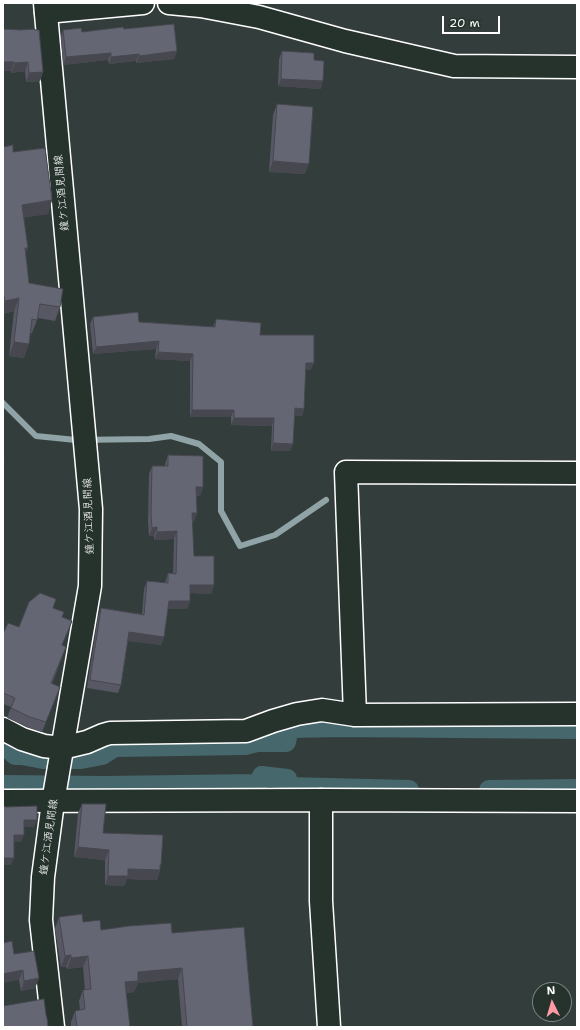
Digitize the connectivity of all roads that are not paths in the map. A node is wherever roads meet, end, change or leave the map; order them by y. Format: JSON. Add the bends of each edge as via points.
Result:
{"nodes":[{"id":1,"x":143,"y":3,"type":"edge"},
{"id":2,"x":168,"y":3,"type":"edge"},
{"id":3,"x":46,"y":7,"type":"edge"},
{"id":4,"x":577,"y":67,"type":"edge"},
{"id":5,"x":577,"y":473,"type":"edge"},
{"id":6,"x":577,"y":714,"type":"edge"},
{"id":7,"x":355,"y":715,"type":"junction"},
{"id":8,"x":3,"y":729,"type":"edge"},
{"id":9,"x":62,"y":751,"type":"junction"},
{"id":10,"x":54,"y":798,"type":"junction"},
{"id":11,"x":321,"y":800,"type":"junction"},
{"id":12,"x":3,"y":801,"type":"edge"},
{"id":13,"x":577,"y":802,"type":"edge"},
{"id":14,"x":53,"y":1027,"type":"edge"},
{"id":15,"x":329,"y":1027,"type":"edge"}],
"edges":[{"from":1,"to":3,"type":"street"},
{"from":2,"to":4,"type":"street","via":[[201,6],[259,17],[345,41],[454,66]]},
{"from":3,"to":9,"type":"street","name":"鐘ケ江酒見間線","via":[[91,509],[90,586]]},
{"from":5,"to":7,"type":"street","via":[[346,472]]},
{"from":6,"to":7,"type":"street"},
{"from":7,"to":9,"type":"street","via":[[322,710],[297,714],[246,731],[110,733]]},
{"from":8,"to":9,"type":"street","via":[[22,739]]},
{"from":9,"to":10,"type":"street","name":"鐘ケ江酒見間線"},
{"from":10,"to":11,"type":"street"},
{"from":10,"to":12,"type":"street"},
{"from":10,"to":14,"type":"street","name":"鐘ケ江酒見間線","via":[[41,920]]},
{"from":11,"to":13,"type":"street"},
{"from":11,"to":15,"type":"street","via":[[321,901]]}]}
